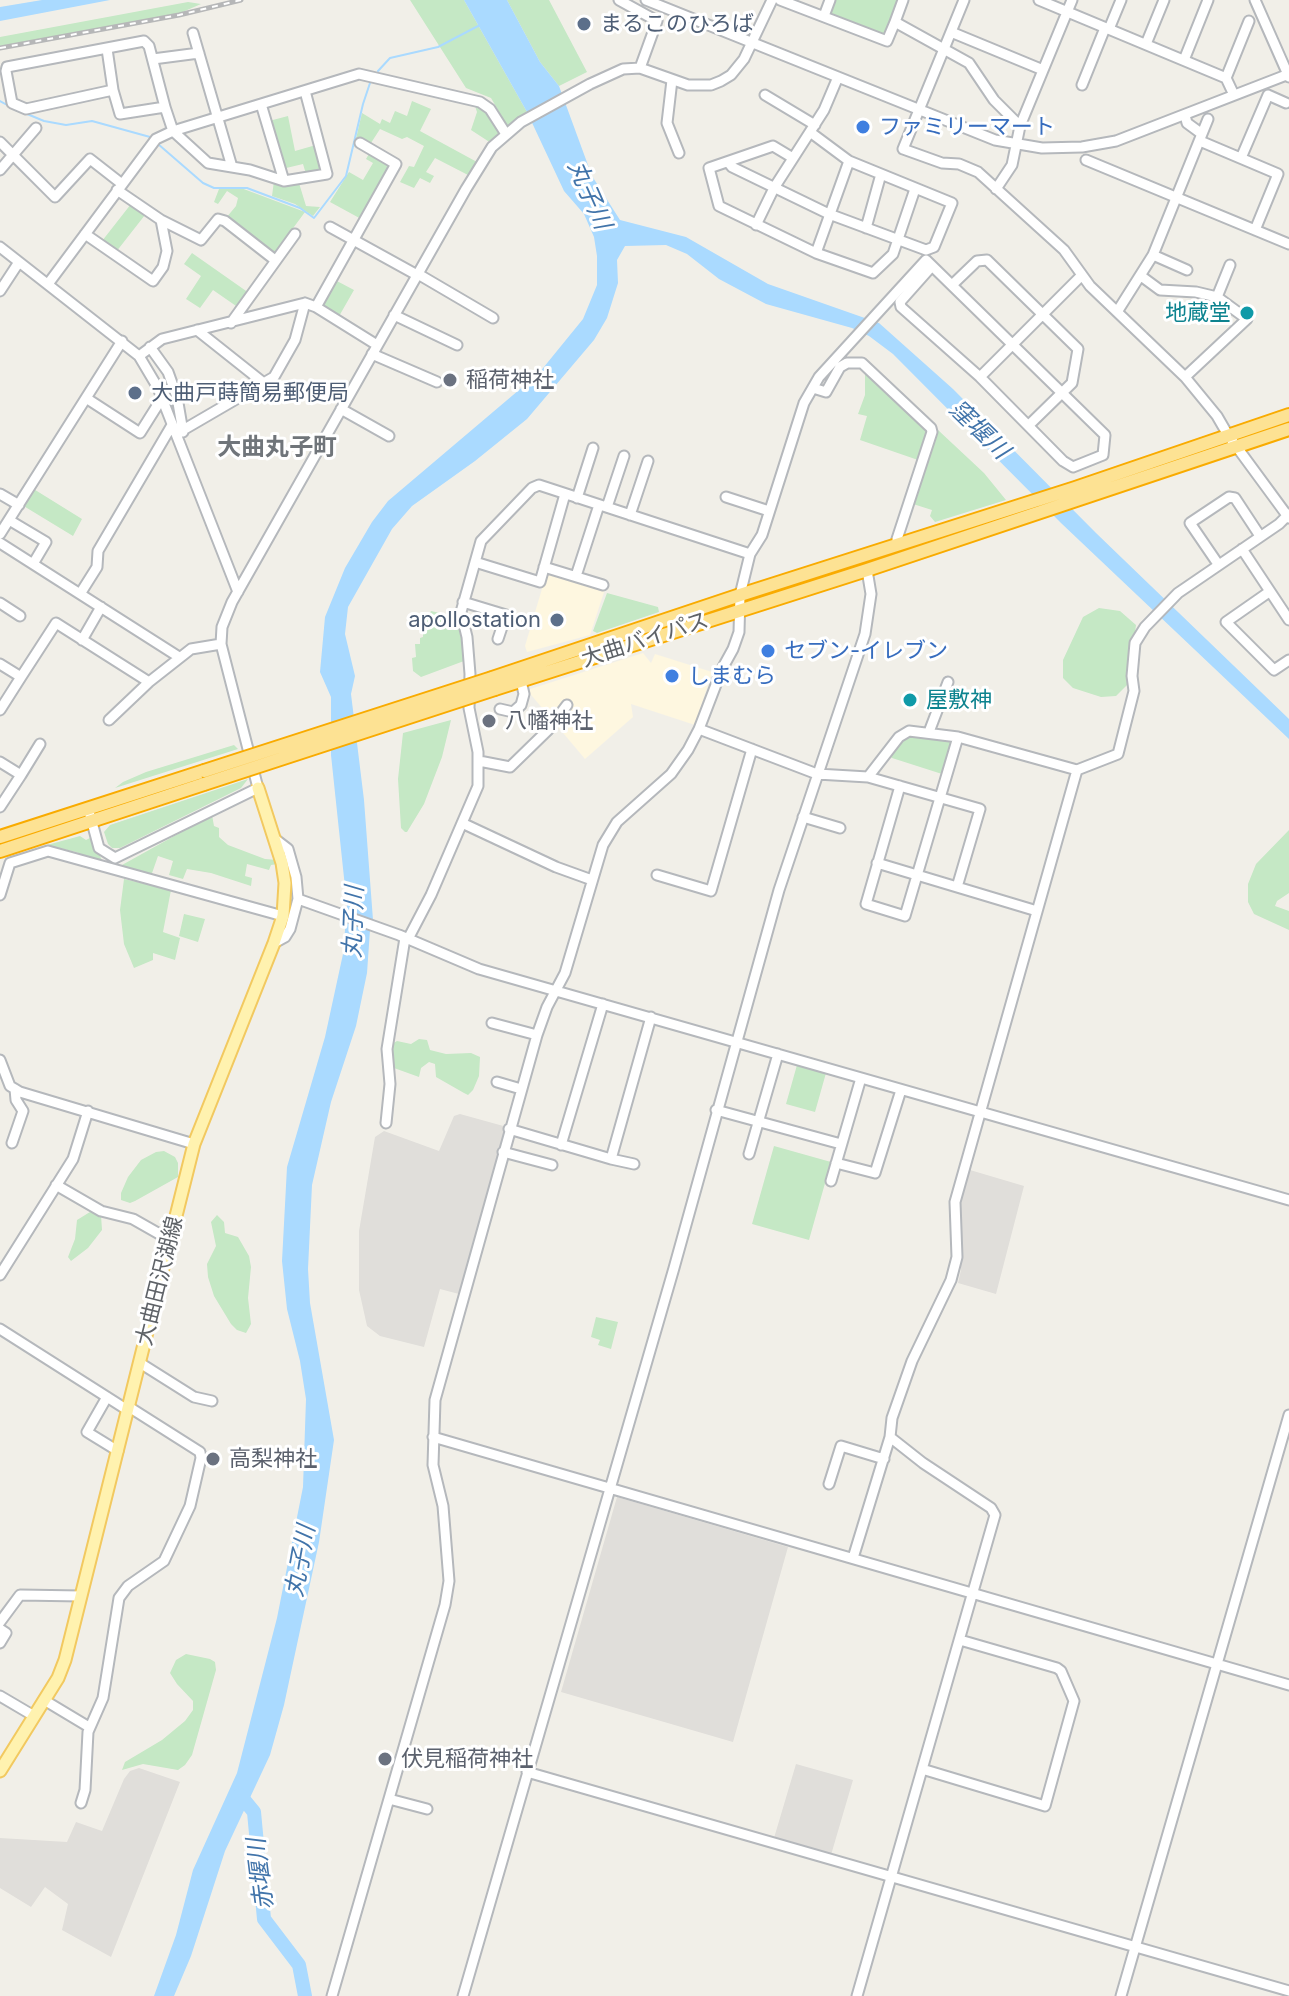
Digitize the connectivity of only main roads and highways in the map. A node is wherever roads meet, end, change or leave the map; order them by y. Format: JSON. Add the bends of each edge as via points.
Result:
{"nodes":[{"id":1,"x":1289,"y":415,"type":"edge"},
{"id":2,"x":1289,"y":429,"type":"edge"},
{"id":3,"x":1079,"y":493,"type":"junction"},
{"id":4,"x":1014,"y":514,"type":"junction"},
{"id":5,"x":493,"y":684,"type":"junction"},
{"id":6,"x":258,"y":788,"type":"road end"},
{"id":7,"x":90,"y":814,"type":"junction"},
{"id":8,"x":0,"y":837,"type":"edge"},
{"id":9,"x":0,"y":851,"type":"edge"},
{"id":10,"x":0,"y":1771,"type":"edge"}],
"edges":[{"from":1,"to":3,"type":"highway","name":"大曲バイパス"},
{"from":2,"to":3,"type":"highway","name":"大曲バイパス"},
{"from":3,"to":4,"type":"highway","name":"大曲バイパス"},
{"from":4,"to":5,"type":"highway","name":"大曲バイパス","via":[[740,595]]},
{"from":4,"to":5,"type":"highway","name":"大曲バイパス","via":[[867,570],[521,681]]},
{"from":5,"to":7,"type":"highway","name":"大曲バイパス","bridge":true},
{"from":6,"to":10,"type":"main road","name":"大曲田沢湖線","via":[[285,883],[283,916],[194,1144],[65,1660]]},
{"from":7,"to":8,"type":"highway","name":"大曲バイパス"},
{"from":7,"to":9,"type":"highway","name":"大曲バイパス"}]}
